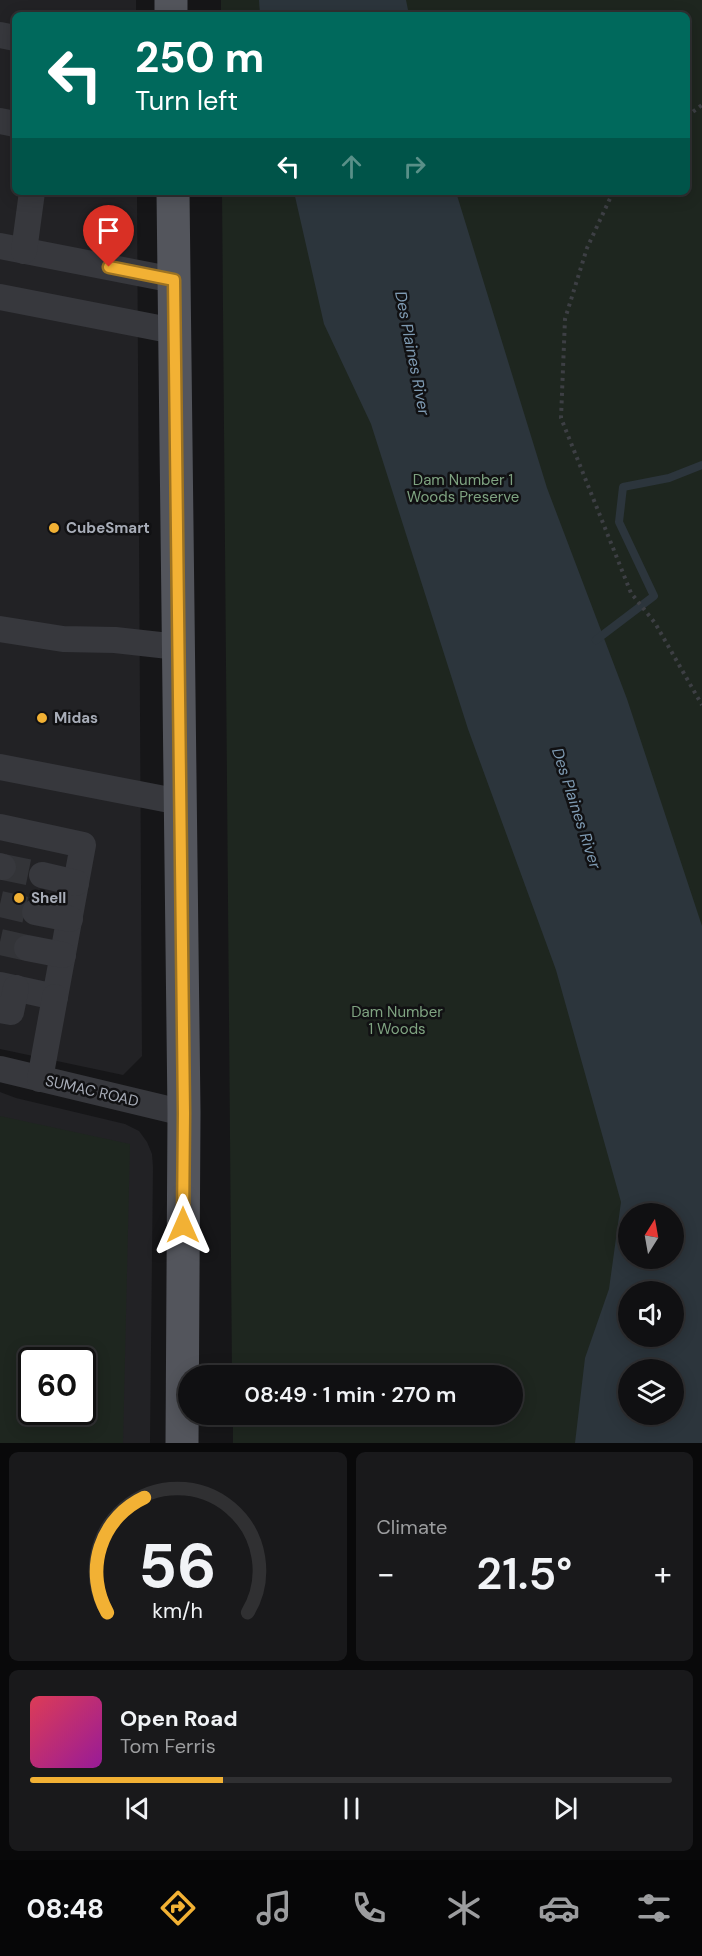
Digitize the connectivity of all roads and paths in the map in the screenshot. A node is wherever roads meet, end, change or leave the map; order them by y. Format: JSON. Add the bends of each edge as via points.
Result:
{"nodes":[{"id":1,"x":31,"y":195,"type":"edge"},
{"id":2,"x":172,"y":195,"type":"edge"},
{"id":3,"x":611,"y":195,"type":"edge"},
{"id":4,"x":12,"y":249,"type":"edge"},
{"id":5,"x":174,"y":280,"type":"junction"},
{"id":6,"x":0,"y":297,"type":"edge"},
{"id":7,"x":174,"y":331,"type":"junction"},
{"id":8,"x":0,"y":629,"type":"edge"},
{"id":9,"x":178,"y":647,"type":"junction"},
{"id":10,"x":702,"y":705,"type":"edge"},
{"id":11,"x":0,"y":766,"type":"edge"},
{"id":12,"x":180,"y":802,"type":"junction"},
{"id":13,"x":0,"y":827,"type":"edge"},
{"id":14,"x":42,"y":875,"type":"tunnel mouth"},
{"id":15,"x":76,"y":883,"type":"junction"},
{"id":16,"x":35,"y":912,"type":"tunnel mouth"},
{"id":17,"x":70,"y":919,"type":"junction"},
{"id":18,"x":27,"y":948,"type":"tunnel mouth"},
{"id":19,"x":63,"y":955,"type":"junction"},
{"id":20,"x":8,"y":986,"type":"edge"},
{"id":21,"x":56,"y":997,"type":"junction"},
{"id":22,"x":0,"y":1010,"type":"edge"},
{"id":23,"x":0,"y":1069,"type":"edge"},
{"id":24,"x":40,"y":1079,"type":"junction"},
{"id":25,"x":184,"y":1113,"type":"junction"},
{"id":26,"x":182,"y":1443,"type":"edge"}],
"edges":[{"from":1,"to":4,"type":"street"},
{"from":2,"to":5,"type":"main road"},
{"from":3,"to":10,"type":"path","via":[[587,248],[565,319],[561,418],[631,593],[655,623]]},
{"from":4,"to":5,"type":"street"},
{"from":5,"to":7,"type":"main road"},
{"from":6,"to":7,"type":"street"},
{"from":7,"to":9,"type":"main road"},
{"from":8,"to":9,"type":"street","via":[[63,639]]},
{"from":9,"to":12,"type":"main road"},
{"from":11,"to":12,"type":"street"},
{"from":12,"to":25,"type":"main road"},
{"from":13,"to":15,"type":"street","via":[[82,845]]},
{"from":14,"to":15,"type":"street"},
{"from":15,"to":17,"type":"street"},
{"from":16,"to":17,"type":"street"},
{"from":17,"to":19,"type":"street"},
{"from":18,"to":19,"type":"street"},
{"from":19,"to":21,"type":"street"},
{"from":20,"to":21,"type":"street"},
{"from":20,"to":22,"type":"street","via":[[11,1012]]},
{"from":21,"to":24,"type":"street"},
{"from":23,"to":24,"type":"street","name":"SUMAC ROAD"},
{"from":24,"to":25,"type":"street","name":"SUMAC ROAD"},
{"from":25,"to":26,"type":"main road"}]}
